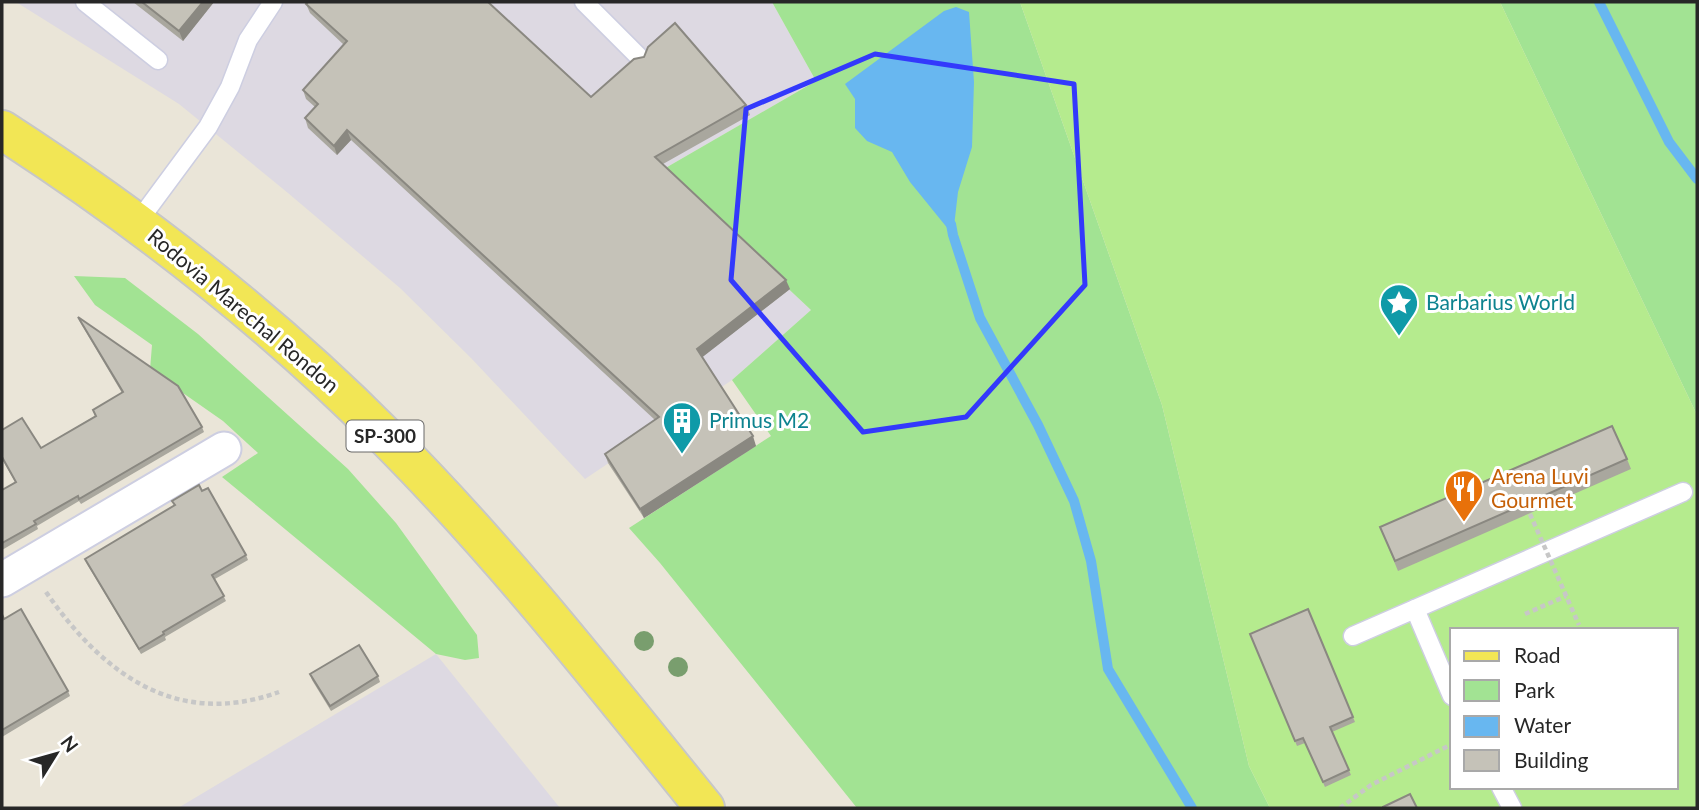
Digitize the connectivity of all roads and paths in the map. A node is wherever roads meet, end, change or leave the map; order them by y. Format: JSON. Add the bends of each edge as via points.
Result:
{"nodes":[{"id":1,"x":85,"y":2,"type":"edge"},
{"id":2,"x":273,"y":2,"type":"edge"},
{"id":3,"x":584,"y":2,"type":"edge"},
{"id":4,"x":640,"y":58,"type":"edge"},
{"id":5,"x":158,"y":60,"type":"dead end"},
{"id":6,"x":2,"y":130,"type":"edge"},
{"id":7,"x":137,"y":223,"type":"junction"},
{"id":8,"x":224,"y":449,"type":"dead end"},
{"id":9,"x":1683,"y":492,"type":"dead end"},
{"id":10,"x":1530,"y":513,"type":"edge"},
{"id":11,"x":14,"y":573,"type":"edge"},
{"id":12,"x":1566,"y":596,"type":"junction"},
{"id":13,"x":1415,"y":609,"type":"junction"},
{"id":14,"x":1525,"y":614,"type":"dead end"},
{"id":15,"x":1579,"y":625,"type":"dead end"},
{"id":16,"x":1353,"y":636,"type":"dead end"},
{"id":17,"x":1450,"y":691,"type":"edge"},
{"id":18,"x":279,"y":692,"type":"dead end"},
{"id":19,"x":1450,"y":745,"type":"edge"},
{"id":20,"x":1502,"y":789,"type":"edge"},
{"id":21,"x":705,"y":808,"type":"edge"},
{"id":22,"x":1339,"y":808,"type":"edge"},
{"id":23,"x":1512,"y":808,"type":"edge"}],
"edges":[{"from":1,"to":5,"type":"lane"},
{"from":2,"to":7,"type":"lane","via":[[248,40],[208,127]]},
{"from":3,"to":4,"type":"lane"},
{"from":6,"to":7,"type":"main road","name":"Rodovia Marechal Rondon","number":"SP-300"},
{"from":7,"to":21,"type":"main road","name":"Rodovia Marechal Rondon","number":"SP-300","via":[[283,341],[385,435],[535,599]]},
{"from":8,"to":11,"type":"street"},
{"from":9,"to":13,"type":"lane"},
{"from":10,"to":12,"type":"path","bridge":true},
{"from":11,"to":18,"type":"path","via":[[90,647],[142,685],[179,700],[218,705]]},
{"from":12,"to":14,"type":"path"},
{"from":12,"to":15,"type":"path","bridge":true},
{"from":13,"to":16,"type":"lane"},
{"from":13,"to":17,"type":"lane"},
{"from":19,"to":22,"type":"path","via":[[1371,785]]},
{"from":20,"to":23,"type":"lane"}]}
